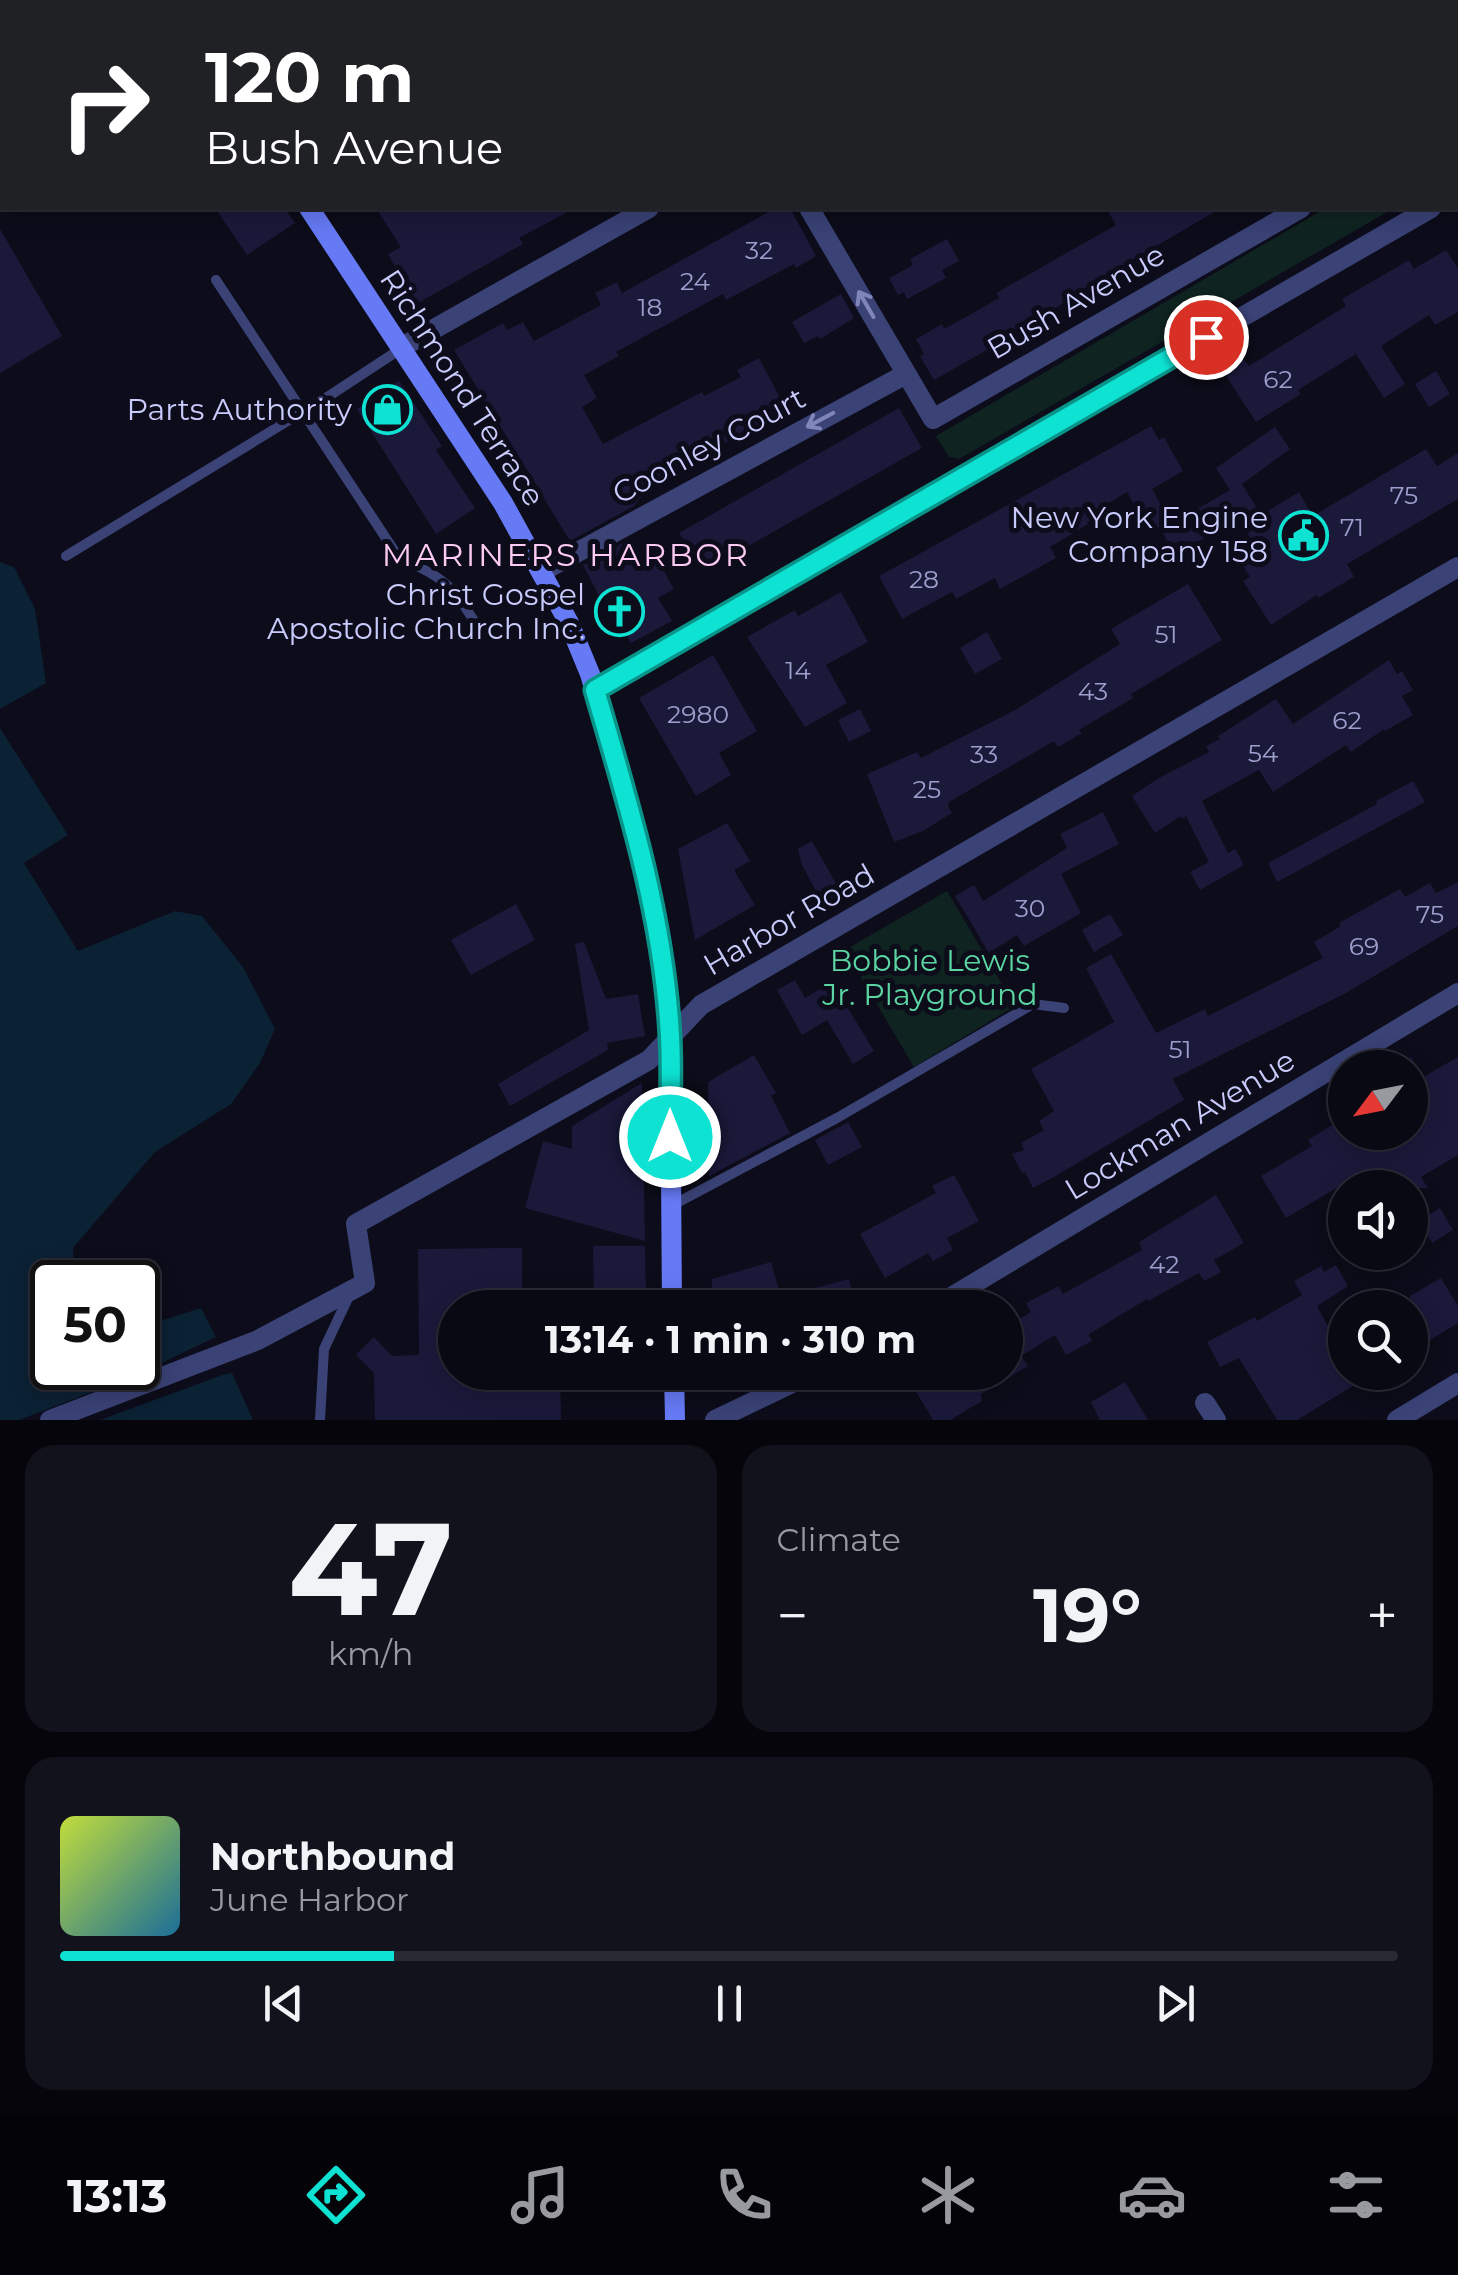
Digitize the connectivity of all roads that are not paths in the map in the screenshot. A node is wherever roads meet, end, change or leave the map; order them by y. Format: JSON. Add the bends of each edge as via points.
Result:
{"nodes":[{"id":1,"x":311,"y":210,"type":"edge"},
{"id":2,"x":645,"y":210,"type":"edge"},
{"id":3,"x":810,"y":210,"type":"edge"},
{"id":4,"x":1297,"y":210,"type":"edge"},
{"id":5,"x":1429,"y":210,"type":"edge"},
{"id":6,"x":216,"y":280,"type":"dead end"},
{"id":7,"x":402,"y":347,"type":"junction"},
{"id":8,"x":906,"y":374,"type":"junction"},
{"id":9,"x":302,"y":412,"type":"junction"},
{"id":10,"x":66,"y":556,"type":"dead end"},
{"id":11,"x":1458,"y":567,"type":"edge"},
{"id":12,"x":542,"y":572,"type":"junction"},
{"id":13,"x":478,"y":627,"type":"dead end"},
{"id":14,"x":595,"y":690,"type":"junction"},
{"id":15,"x":1458,"y":994,"type":"edge"},
{"id":16,"x":1064,"y":1008,"type":"dead end"},
{"id":17,"x":670,"y":1037,"type":"junction"},
{"id":18,"x":670,"y":1206,"type":"junction"},
{"id":19,"x":672,"y":1290,"type":"edge"},
{"id":20,"x":963,"y":1290,"type":"edge"},
{"id":21,"x":352,"y":1291,"type":"junction"},
{"id":22,"x":1458,"y":1384,"type":"edge"},
{"id":23,"x":674,"y":1390,"type":"edge"},
{"id":24,"x":778,"y":1390,"type":"edge"},
{"id":25,"x":50,"y":1420,"type":"edge"},
{"id":26,"x":320,"y":1420,"type":"edge"},
{"id":27,"x":675,"y":1420,"type":"edge"},
{"id":28,"x":715,"y":1420,"type":"edge"},
{"id":29,"x":1397,"y":1420,"type":"edge"}],
"edges":[{"from":1,"to":7,"type":"main road","name":"Richmond Terrace"},
{"from":2,"to":7,"type":"street"},
{"from":8,"to":3,"type":"street","one_way":true},
{"from":4,"to":8,"type":"street","name":"Bush Avenue","via":[[933,418]]},
{"from":5,"to":14,"type":"street"},
{"from":6,"to":9,"type":"lane"},
{"from":7,"to":9,"type":"lane"},
{"from":7,"to":12,"type":"main road","name":"Richmond Terrace"},
{"from":8,"to":12,"type":"street","name":"Coonley Court","one_way":true},
{"from":9,"to":10,"type":"lane"},
{"from":9,"to":13,"type":"lane","via":[[399,558],[434,572]]},
{"from":11,"to":17,"type":"street","name":"Harbor Road","via":[[701,1006]]},
{"from":12,"to":14,"type":"main road","name":"Richmond Terrace"},
{"from":14,"to":17,"type":"main road","name":"Richmond Terrace","via":[[640,846]]},
{"from":15,"to":20,"type":"street","name":"Lockman Avenue"},
{"from":16,"to":18,"type":"lane","via":[[1033,1004]]},
{"from":17,"to":18,"type":"main road","name":"Richmond Terrace"},
{"from":17,"to":21,"type":"street","name":"Harbor Road","via":[[649,1060],[356,1224],[366,1284]]},
{"from":18,"to":19,"type":"main road","name":"Richmond Terrace"},
{"from":21,"to":25,"type":"street","via":[[258,1340]]},
{"from":21,"to":26,"type":"lane","via":[[324,1349]]},
{"from":22,"to":29,"type":"street"},
{"from":23,"to":27,"type":"main road"},
{"from":24,"to":28,"type":"street"}]}
